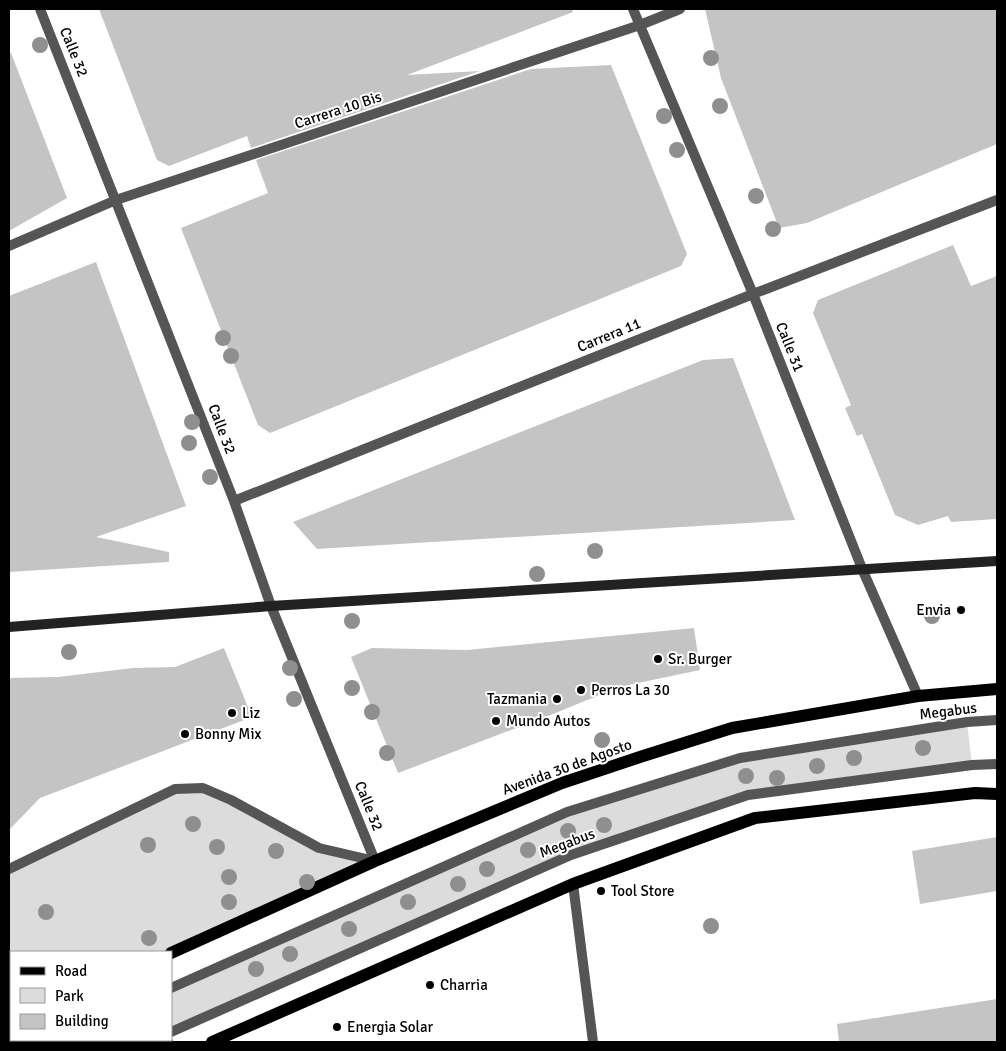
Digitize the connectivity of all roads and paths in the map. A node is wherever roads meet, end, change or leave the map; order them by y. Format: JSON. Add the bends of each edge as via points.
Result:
{"nodes":[{"id":1,"x":40,"y":9,"type":"edge"},
{"id":2,"x":633,"y":9,"type":"edge"},
{"id":3,"x":680,"y":9,"type":"edge"},
{"id":4,"x":640,"y":25,"type":"junction"},
{"id":5,"x":116,"y":200,"type":"junction"},
{"id":6,"x":997,"y":200,"type":"edge"},
{"id":7,"x":9,"y":246,"type":"edge"},
{"id":8,"x":753,"y":294,"type":"junction"},
{"id":9,"x":234,"y":501,"type":"junction"},
{"id":10,"x":997,"y":561,"type":"edge"},
{"id":11,"x":863,"y":571,"type":"junction"},
{"id":12,"x":271,"y":606,"type":"junction"},
{"id":13,"x":9,"y":626,"type":"edge"},
{"id":14,"x":997,"y":689,"type":"edge"},
{"id":15,"x":918,"y":696,"type":"junction"},
{"id":16,"x":997,"y":720,"type":"edge"},
{"id":17,"x":997,"y":764,"type":"edge"},
{"id":18,"x":997,"y":794,"type":"edge"},
{"id":19,"x":374,"y":861,"type":"junction"},
{"id":20,"x":9,"y":869,"type":"edge"},
{"id":21,"x":574,"y":884,"type":"junction"},
{"id":22,"x":172,"y":953,"type":"edge"},
{"id":23,"x":172,"y":988,"type":"edge"},
{"id":24,"x":172,"y":1032,"type":"edge"},
{"id":25,"x":212,"y":1042,"type":"edge"},
{"id":26,"x":593,"y":1042,"type":"edge"}],
"edges":[{"from":1,"to":5,"type":"street","name":"Calle 32"},
{"from":2,"to":4,"type":"street","name":"Calle 31"},
{"from":3,"to":4,"type":"street","name":"Carrera 10 Bis"},
{"from":4,"to":5,"type":"street","name":"Carrera 10 Bis"},
{"from":4,"to":8,"type":"street","name":"Calle 31"},
{"from":5,"to":7,"type":"street","name":"Carrera 10 Bis"},
{"from":5,"to":9,"type":"street","name":"Calle 32"},
{"from":6,"to":8,"type":"street","name":"Carrera 11"},
{"from":8,"to":9,"type":"street","name":"Carrera 11"},
{"from":8,"to":11,"type":"street","name":"Calle 31"},
{"from":9,"to":12,"type":"street","name":"Calle 32"},
{"from":10,"to":11,"type":"street"},
{"from":11,"to":12,"type":"street"},
{"from":11,"to":15,"type":"street","name":"Calle 31"},
{"from":12,"to":13,"type":"street"},
{"from":12,"to":19,"type":"street","name":"Calle 32"},
{"from":14,"to":15,"type":"main road","name":"Avenida 30 de Agosto"},
{"from":15,"to":19,"type":"main road","name":"Avenida 30 de Agosto","via":[[732,728],[562,783]]},
{"from":16,"to":23,"type":"street","name":"Megabus","via":[[740,758],[567,812]]},
{"from":17,"to":24,"type":"street","name":"Megabus","via":[[748,795],[571,856]]},
{"from":18,"to":21,"type":"main road","via":[[975,793],[755,818]]},
{"from":19,"to":20,"type":"street","via":[[319,848],[203,788],[175,789]]},
{"from":19,"to":22,"type":"main road","name":"Avenida 30 de Agosto"},
{"from":21,"to":25,"type":"main road"},
{"from":21,"to":26,"type":"street"}]}
